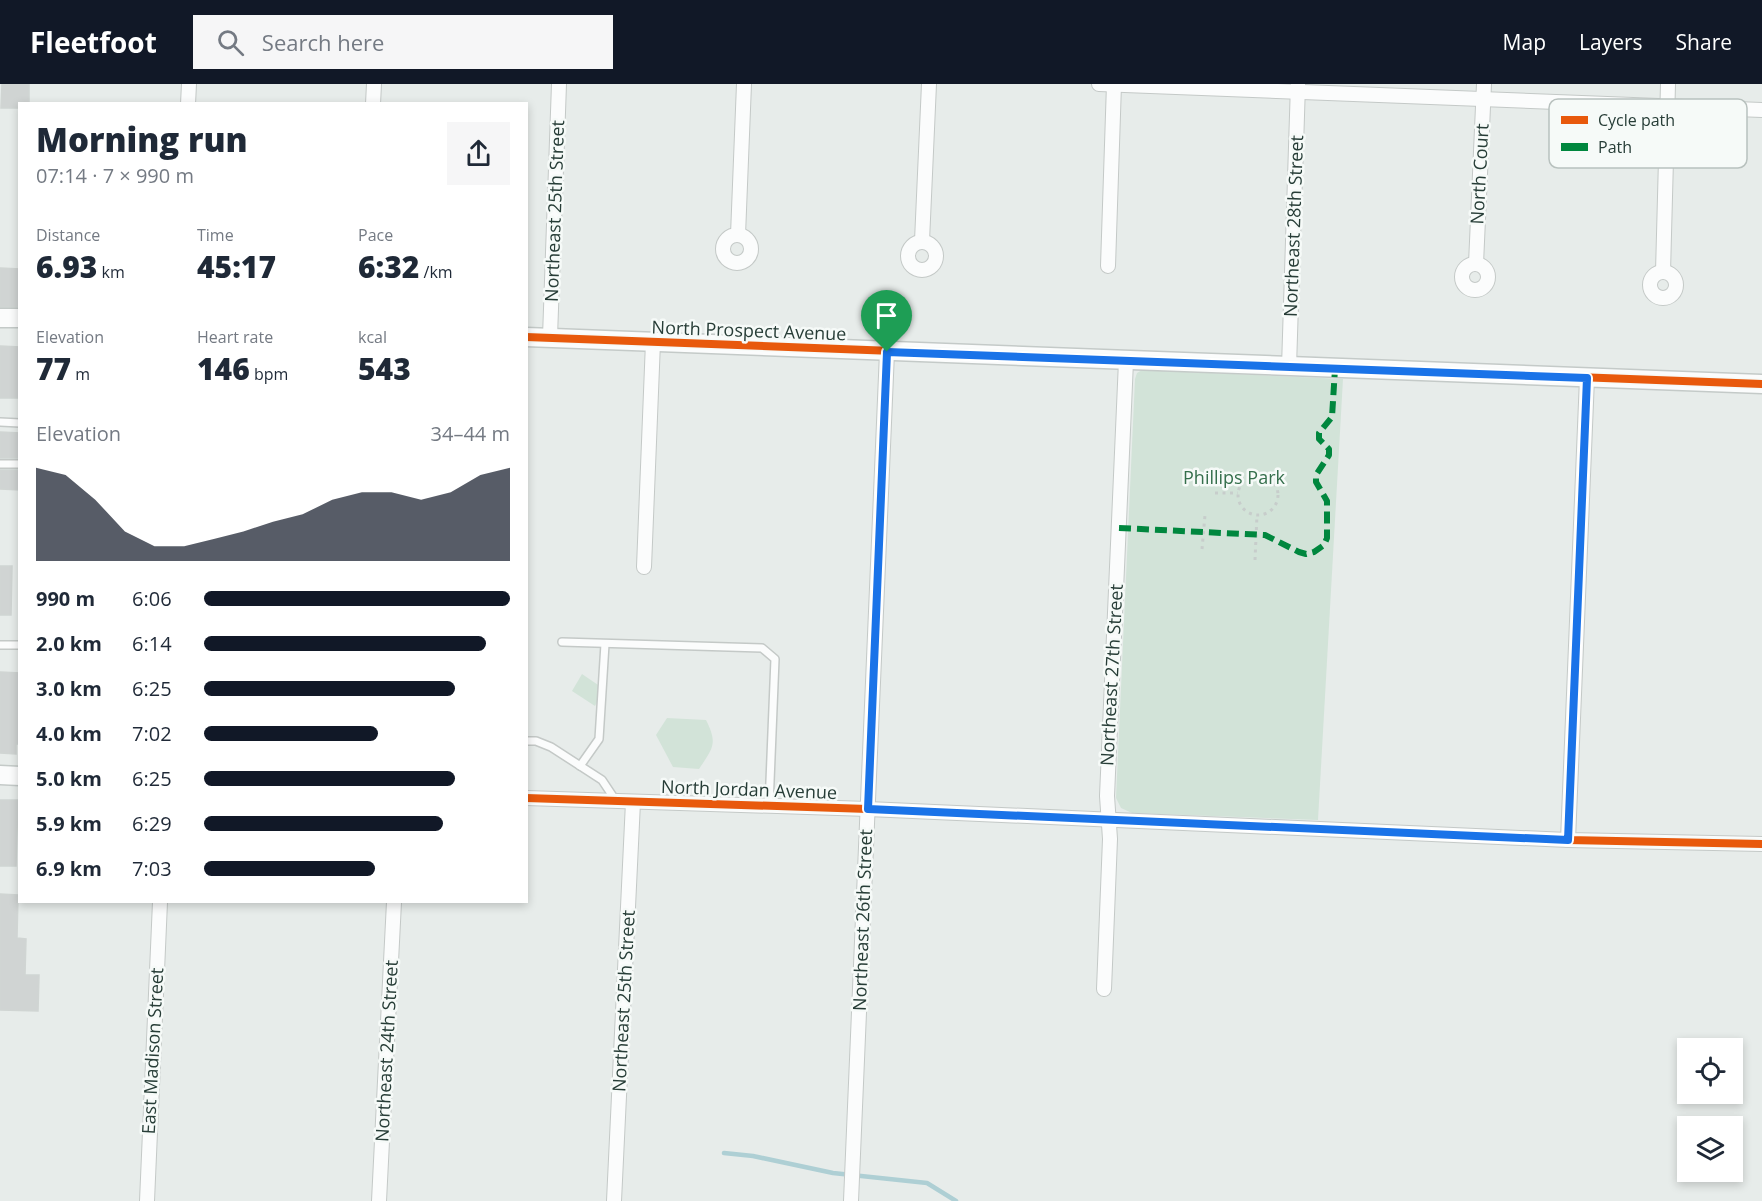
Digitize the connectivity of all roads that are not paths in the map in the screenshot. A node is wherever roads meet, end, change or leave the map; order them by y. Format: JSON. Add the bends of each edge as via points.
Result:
{"nodes":[{"id":1,"x":189,"y":84,"type":"edge"},
{"id":2,"x":374,"y":84,"type":"edge"},
{"id":3,"x":559,"y":84,"type":"edge"},
{"id":4,"x":744,"y":84,"type":"edge"},
{"id":5,"x":929,"y":84,"type":"edge"},
{"id":6,"x":1099,"y":84,"type":"edge"},
{"id":7,"x":1114,"y":84,"type":"edge"},
{"id":8,"x":1484,"y":84,"type":"edge"},
{"id":9,"x":1298,"y":88,"type":"edge"},
{"id":10,"x":1484,"y":99,"type":"junction"},
{"id":11,"x":1549,"y":101,"type":"edge"},
{"id":12,"x":188,"y":102,"type":"edge"},
{"id":13,"x":373,"y":102,"type":"edge"},
{"id":14,"x":1747,"y":109,"type":"edge"},
{"id":15,"x":1762,"y":110,"type":"edge"},
{"id":16,"x":1666,"y":168,"type":"edge"},
{"id":17,"x":738,"y":235,"type":"dead end"},
{"id":18,"x":922,"y":241,"type":"dead end"},
{"id":19,"x":1476,"y":264,"type":"dead end"},
{"id":20,"x":1108,"y":266,"type":"dead end"},
{"id":21,"x":1663,"y":272,"type":"dead end"},
{"id":22,"x":0,"y":318,"type":"edge"},
{"id":23,"x":18,"y":318,"type":"edge"},
{"id":24,"x":528,"y":337,"type":"edge"},
{"id":25,"x":550,"y":337,"type":"junction"},
{"id":26,"x":653,"y":342,"type":"junction"},
{"id":27,"x":887,"y":352,"type":"junction"},
{"id":28,"x":1126,"y":361,"type":"junction"},
{"id":29,"x":1289,"y":367,"type":"junction"},
{"id":30,"x":1587,"y":378,"type":"junction"},
{"id":31,"x":1762,"y":384,"type":"edge"},
{"id":32,"x":0,"y":422,"type":"edge"},
{"id":33,"x":18,"y":423,"type":"edge"},
{"id":34,"x":0,"y":464,"type":"edge"},
{"id":35,"x":18,"y":464,"type":"edge"},
{"id":36,"x":644,"y":567,"type":"dead end"},
{"id":37,"x":562,"y":642,"type":"dead end"},
{"id":38,"x":605,"y":644,"type":"junction"},
{"id":39,"x":0,"y":645,"type":"edge"},
{"id":40,"x":18,"y":645,"type":"edge"},
{"id":41,"x":528,"y":741,"type":"edge"},
{"id":42,"x":580,"y":766,"type":"junction"},
{"id":43,"x":0,"y":775,"type":"edge"},
{"id":44,"x":18,"y":776,"type":"edge"},
{"id":45,"x":528,"y":798,"type":"edge"},
{"id":46,"x":616,"y":801,"type":"junction"},
{"id":47,"x":633,"y":802,"type":"junction"},
{"id":48,"x":769,"y":806,"type":"junction"},
{"id":49,"x":868,"y":809,"type":"junction"},
{"id":50,"x":1109,"y":819,"type":"junction"},
{"id":51,"x":1568,"y":840,"type":"junction"},
{"id":52,"x":1762,"y":844,"type":"edge"},
{"id":53,"x":160,"y":903,"type":"edge"},
{"id":54,"x":394,"y":903,"type":"edge"},
{"id":55,"x":1104,"y":989,"type":"dead end"},
{"id":56,"x":147,"y":1201,"type":"edge"},
{"id":57,"x":379,"y":1201,"type":"edge"},
{"id":58,"x":614,"y":1201,"type":"edge"},
{"id":59,"x":851,"y":1201,"type":"edge"}],
"edges":[{"from":1,"to":12,"type":"street"},
{"from":2,"to":13,"type":"street"},
{"from":3,"to":25,"type":"street","name":"Northeast 25th Street"},
{"from":4,"to":17,"type":"street"},
{"from":5,"to":18,"type":"street"},
{"from":6,"to":7,"type":"street"},
{"from":7,"to":9,"type":"street"},
{"from":7,"to":20,"type":"street"},
{"from":8,"to":10,"type":"street","name":"North Court"},
{"from":9,"to":10,"type":"street"},
{"from":9,"to":29,"type":"street","name":"Northeast 28th Street"},
{"from":10,"to":11,"type":"street"},
{"from":10,"to":19,"type":"street","name":"North Court"},
{"from":14,"to":15,"type":"street"},
{"from":16,"to":21,"type":"street"},
{"from":22,"to":23,"type":"street"},
{"from":24,"to":25,"type":"street","name":"North Prospect Avenue"},
{"from":25,"to":26,"type":"street","name":"North Prospect Avenue"},
{"from":26,"to":27,"type":"street","name":"North Prospect Avenue"},
{"from":26,"to":36,"type":"street"},
{"from":27,"to":28,"type":"street","name":"North Prospect Avenue"},
{"from":27,"to":49,"type":"street","name":"Northeast 26th Street"},
{"from":28,"to":29,"type":"street","name":"North Prospect Avenue"},
{"from":28,"to":50,"type":"street","name":"Northeast 27th Street"},
{"from":29,"to":30,"type":"street","name":"North Prospect Avenue"},
{"from":30,"to":31,"type":"street","name":"North Prospect Avenue"},
{"from":30,"to":51,"type":"street"},
{"from":32,"to":33,"type":"lane"},
{"from":34,"to":35,"type":"lane"},
{"from":37,"to":38,"type":"lane"},
{"from":38,"to":42,"type":"lane","via":[[599,739]]},
{"from":38,"to":48,"type":"lane","via":[[762,648],[775,659]]},
{"from":39,"to":40,"type":"lane"},
{"from":41,"to":42,"type":"lane","via":[[551,747]]},
{"from":42,"to":46,"type":"lane","via":[[602,780]]},
{"from":43,"to":44,"type":"street"},
{"from":45,"to":46,"type":"street","name":"North Jordan Avenue"},
{"from":46,"to":47,"type":"street","name":"North Jordan Avenue"},
{"from":47,"to":48,"type":"street","name":"North Jordan Avenue"},
{"from":47,"to":58,"type":"street","name":"Northeast 25th Street"},
{"from":48,"to":49,"type":"street","name":"North Jordan Avenue"},
{"from":49,"to":50,"type":"street","name":"North Jordan Avenue"},
{"from":49,"to":59,"type":"street","name":"Northeast 26th Street"},
{"from":50,"to":51,"type":"street","name":"North Jordan Avenue"},
{"from":50,"to":55,"type":"street","name":"Northeast 27th Street"},
{"from":51,"to":52,"type":"street","name":"North Jordan Avenue"},
{"from":53,"to":56,"type":"street","name":"East Madison Street"},
{"from":54,"to":57,"type":"street","name":"Northeast 24th Street"}]}
